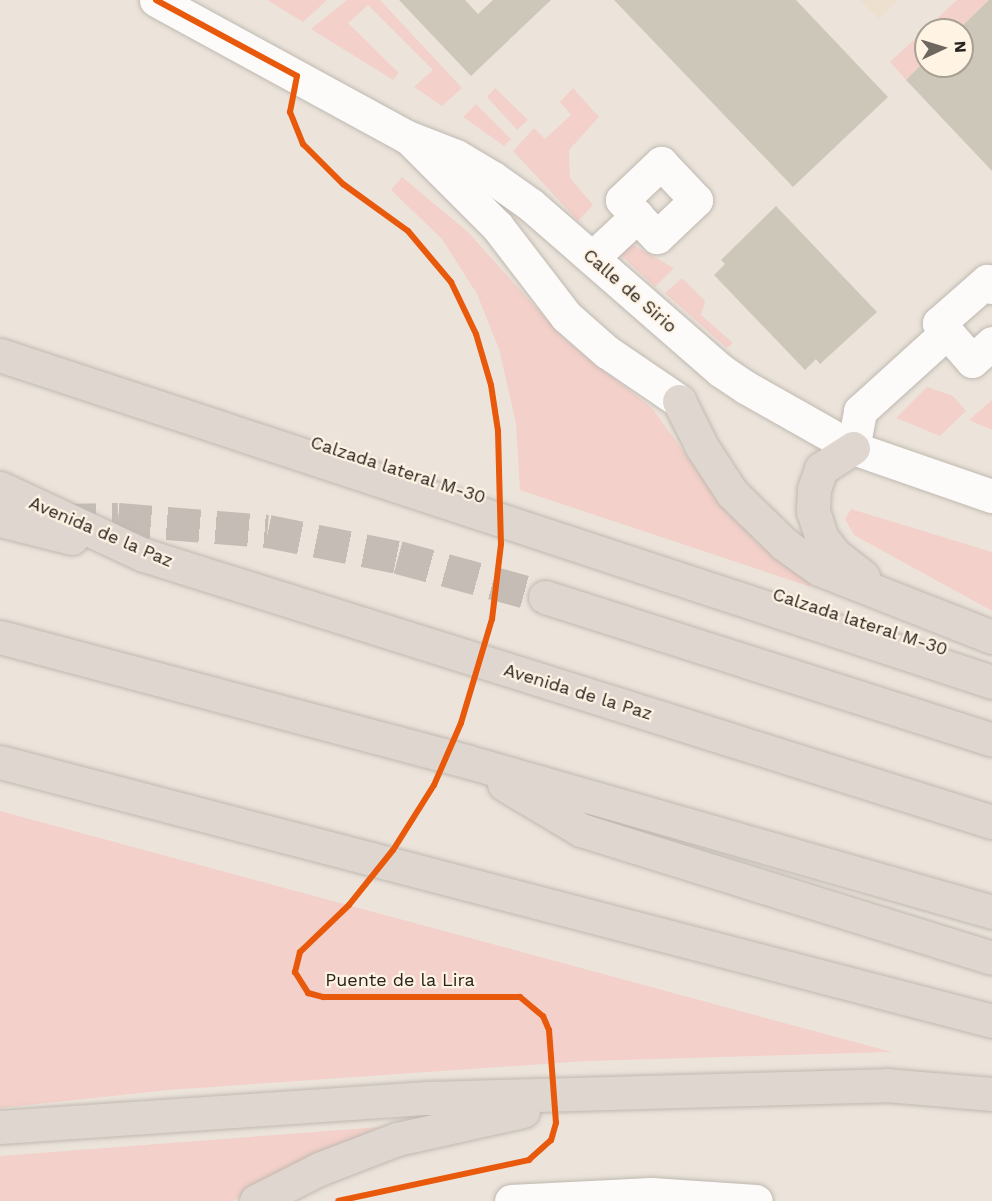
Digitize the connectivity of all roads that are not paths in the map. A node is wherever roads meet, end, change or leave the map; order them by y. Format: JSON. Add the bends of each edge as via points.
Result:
{"nodes":[{"id":1,"x":156,"y":0,"type":"edge"},
{"id":2,"x":407,"y":137,"type":"junction"},
{"id":3,"x":637,"y":216,"type":"dead end"},
{"id":4,"x":592,"y":258,"type":"junction"},
{"id":5,"x":992,"y":288,"type":"edge"},
{"id":6,"x":947,"y":332,"type":"junction"},
{"id":7,"x":992,"y":343,"type":"edge"},
{"id":8,"x":0,"y":355,"type":"edge"},
{"id":9,"x":679,"y":401,"type":"joint"},
{"id":10,"x":853,"y":448,"type":"junction"},
{"id":11,"x":0,"y":488,"type":"edge"},
{"id":12,"x":992,"y":496,"type":"edge"},
{"id":13,"x":0,"y":520,"type":"edge"},
{"id":14,"x":144,"y":555,"type":"junction"},
{"id":15,"x":545,"y":597,"type":"tunnel mouth"},
{"id":16,"x":888,"y":597,"type":"junction"},
{"id":17,"x":0,"y":637,"type":"edge"},
{"id":18,"x":992,"y":637,"type":"edge"},
{"id":19,"x":992,"y":682,"type":"edge"},
{"id":20,"x":992,"y":740,"type":"edge"},
{"id":21,"x":0,"y":762,"type":"edge"},
{"id":22,"x":470,"y":762,"type":"junction"},
{"id":23,"x":992,"y":822,"type":"edge"},
{"id":24,"x":992,"y":912,"type":"edge"},
{"id":25,"x":992,"y":958,"type":"edge"},
{"id":26,"x":992,"y":1021,"type":"edge"},
{"id":27,"x":992,"y":1094,"type":"edge"},
{"id":28,"x":592,"y":1096,"type":"junction"},
{"id":29,"x":0,"y":1127,"type":"edge"},
{"id":30,"x":256,"y":1201,"type":"edge"},
{"id":31,"x":511,"y":1201,"type":"edge"},
{"id":32,"x":746,"y":1201,"type":"edge"}],
"edges":[{"from":1,"to":2,"type":"street","name":"Calle de Sirio"},
{"from":2,"to":4,"type":"street","name":"Calle de Sirio","via":[[456,156],[494,178]]},
{"from":2,"to":9,"type":"street","name":"Calle de Sirio","via":[[497,226],[566,316],[607,352]]},
{"from":3,"to":4,"type":"street"},
{"from":4,"to":10,"type":"street","name":"Calle de Sirio","via":[[720,370]]},
{"from":5,"to":6,"type":"street","via":[[987,281],[939,323]]},
{"from":6,"to":7,"type":"street","via":[[972,361]]},
{"from":6,"to":10,"type":"street","via":[[860,411]]},
{"from":8,"to":19,"type":"highway","name":"Calzada lateral M-30"},
{"from":9,"to":16,"type":"highway","via":[[702,447],[754,518],[819,569]]},
{"from":10,"to":12,"type":"street","name":"Calle de Sirio"},
{"from":10,"to":16,"type":"highway","via":[[821,469],[814,489],[813,511],[822,538],[834,554]]},
{"from":11,"to":14,"type":"highway","name":"Avenida de la Paz"},
{"from":13,"to":14,"type":"highway"},
{"from":14,"to":23,"type":"highway","name":"Avenida de la Paz"},
{"from":15,"to":20,"type":"highway"},
{"from":16,"to":18,"type":"highway"},
{"from":17,"to":22,"type":"highway"},
{"from":21,"to":26,"type":"highway"},
{"from":22,"to":24,"type":"highway"},
{"from":22,"to":25,"type":"highway","via":[[580,830]]},
{"from":27,"to":28,"type":"highway","via":[[886,1085]]},
{"from":28,"to":29,"type":"highway","via":[[429,1098]]},
{"from":28,"to":30,"type":"highway","via":[[397,1139],[319,1169]]},
{"from":31,"to":32,"type":"street","via":[[651,1194]]}]}
